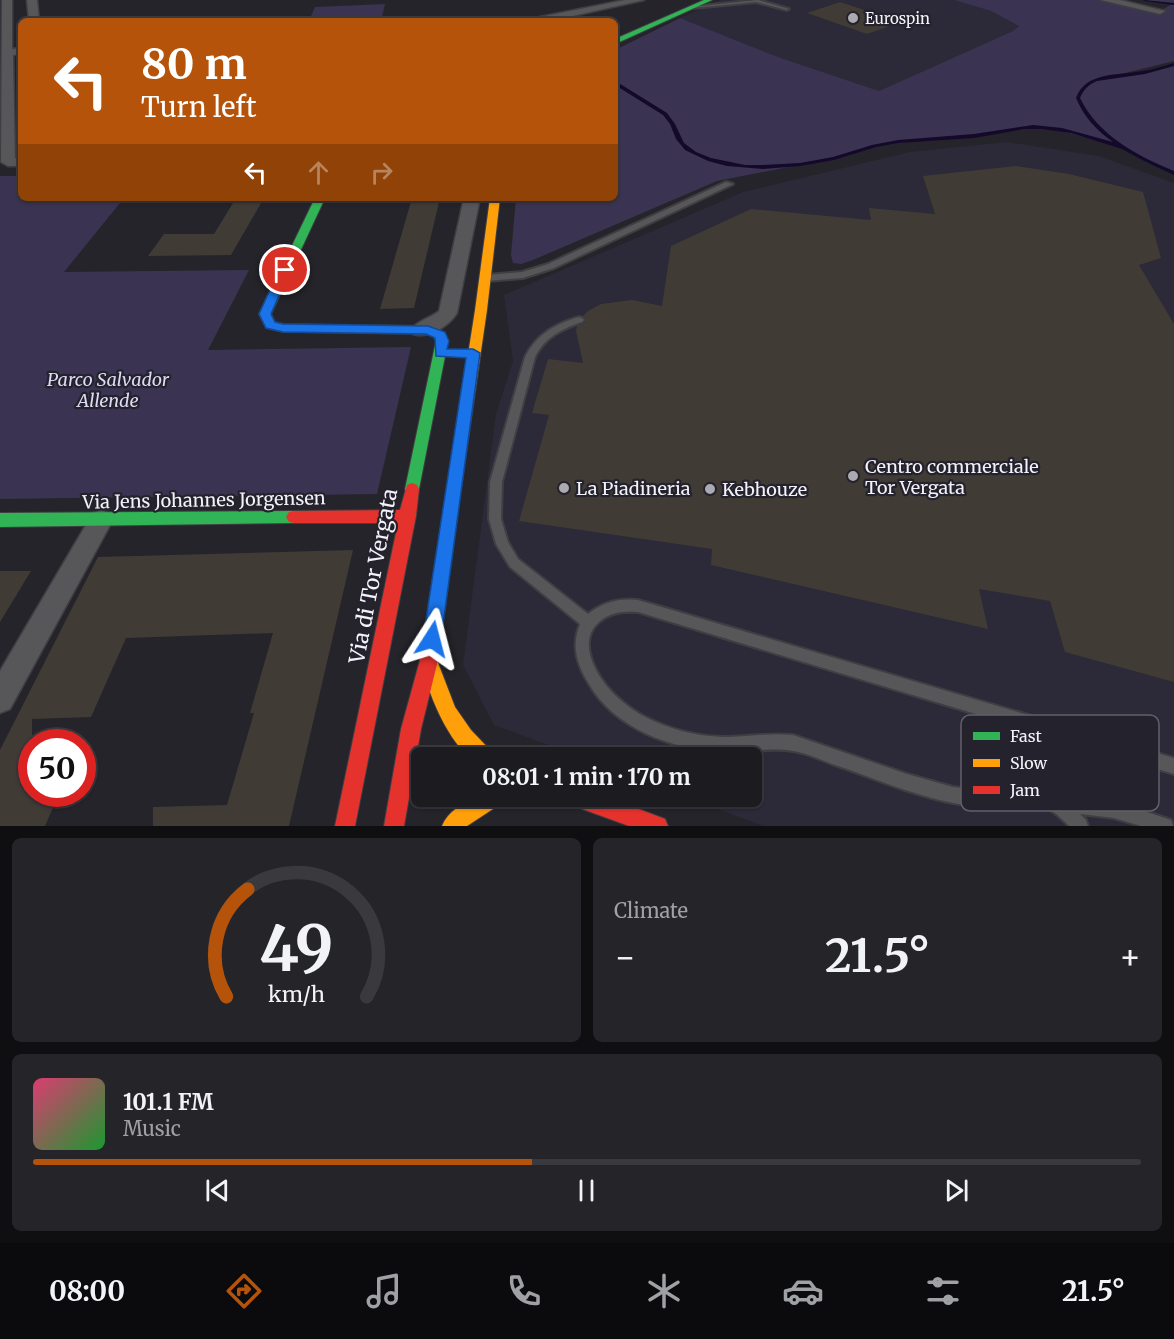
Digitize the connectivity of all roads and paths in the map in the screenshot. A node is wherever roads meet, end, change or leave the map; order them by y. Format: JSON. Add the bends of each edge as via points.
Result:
{"nodes":[{"id":1,"x":8,"y":0,"type":"edge"},
{"id":2,"x":33,"y":0,"type":"edge"},
{"id":3,"x":709,"y":0,"type":"edge"},
{"id":4,"x":756,"y":0,"type":"edge"},
{"id":5,"x":1106,"y":0,"type":"edge"},
{"id":6,"x":632,"y":1,"type":"edge"},
{"id":7,"x":693,"y":7,"type":"junction"},
{"id":8,"x":787,"y":9,"type":"dead end"},
{"id":9,"x":1160,"y":11,"type":"dead end"},
{"id":10,"x":34,"y":18,"type":"edge"},
{"id":11,"x":550,"y":18,"type":"edge"},
{"id":12,"x":618,"y":41,"type":"edge"},
{"id":13,"x":18,"y":51,"type":"edge"},
{"id":14,"x":7,"y":53,"type":"junction"},
{"id":15,"x":18,"y":74,"type":"edge"},
{"id":16,"x":7,"y":76,"type":"junction"},
{"id":17,"x":18,"y":162,"type":"edge"},
{"id":18,"x":729,"y":184,"type":"dead end"},
{"id":19,"x":319,"y":201,"type":"edge"},
{"id":20,"x":471,"y":201,"type":"edge"},
{"id":21,"x":495,"y":201,"type":"edge"},
{"id":22,"x":487,"y":278,"type":"junction"},
{"id":23,"x":579,"y":320,"type":"dead end"},
{"id":24,"x":420,"y":330,"type":"junction"},
{"id":25,"x":440,"y":344,"type":"junction"},
{"id":26,"x":473,"y":353,"type":"junction"},
{"id":27,"x":408,"y":516,"type":"junction"},
{"id":28,"x":0,"y":520,"type":"edge"},
{"id":29,"x":101,"y":520,"type":"junction"},
{"id":30,"x":589,"y":623,"type":"junction"},
{"id":31,"x":429,"y":660,"type":"junction"},
{"id":32,"x":0,"y":699,"type":"edge"},
{"id":33,"x":1003,"y":715,"type":"edge"},
{"id":34,"x":472,"y":747,"type":"edge"},
{"id":35,"x":1159,"y":762,"type":"edge"},
{"id":36,"x":1174,"y":766,"type":"edge"},
{"id":37,"x":961,"y":796,"type":"edge"},
{"id":38,"x":477,"y":807,"type":"edge"},
{"id":39,"x":604,"y":807,"type":"edge"},
{"id":40,"x":1064,"y":811,"type":"edge"},
{"id":41,"x":1120,"y":811,"type":"edge"},
{"id":42,"x":345,"y":826,"type":"edge"},
{"id":43,"x":394,"y":826,"type":"edge"},
{"id":44,"x":452,"y":826,"type":"edge"},
{"id":45,"x":658,"y":826,"type":"edge"},
{"id":46,"x":1080,"y":826,"type":"edge"},
{"id":47,"x":1166,"y":826,"type":"edge"}],
"edges":[{"from":1,"to":14,"type":"street"},
{"from":2,"to":10,"type":"street"},
{"from":3,"to":7,"type":"street"},
{"from":4,"to":7,"type":"lane"},
{"from":4,"to":8,"type":"lane"},
{"from":5,"to":9,"type":"street"},
{"from":6,"to":11,"type":"street"},
{"from":7,"to":12,"type":"street"},
{"from":13,"to":14,"type":"street"},
{"from":14,"to":16,"type":"street"},
{"from":15,"to":16,"type":"street"},
{"from":16,"to":17,"type":"street","via":[[8,162]]},
{"from":18,"to":22,"type":"lane","via":[[551,266]]},
{"from":19,"to":24,"type":"street","via":[[267,306],[265,314],[270,325]]},
{"from":20,"to":24,"type":"street","via":[[448,313]]},
{"from":21,"to":22,"type":"street"},
{"from":22,"to":26,"type":"street"},
{"from":23,"to":30,"type":"lane","via":[[547,333],[530,357],[496,482],[493,508],[508,555]]},
{"from":24,"to":25,"type":"street","via":[[432,331]]},
{"from":25,"to":26,"type":"street"},
{"from":25,"to":27,"type":"street","name":"Via di Tor Vergata"},
{"from":26,"to":31,"type":"street"},
{"from":27,"to":29,"type":"street","name":"Via Jens Johannes Jorgensen"},
{"from":27,"to":42,"type":"street","name":"Via di Tor Vergata"},
{"from":28,"to":29,"type":"street","name":"Via Jens Johannes Jorgensen"},
{"from":29,"to":32,"type":"street"},
{"from":30,"to":33,"type":"lane","via":[[606,608],[618,604],[638,606]]},
{"from":30,"to":37,"type":"lane","via":[[582,637],[582,649],[599,687],[624,712],[665,734],[721,744],[794,743]]},
{"from":31,"to":34,"type":"street","via":[[442,706],[458,734]]},
{"from":31,"to":43,"type":"street","via":[[411,729]]},
{"from":35,"to":36,"type":"lane"},
{"from":38,"to":44,"type":"street"},
{"from":39,"to":45,"type":"street"},
{"from":40,"to":46,"type":"lane"},
{"from":41,"to":47,"type":"lane"}]}
